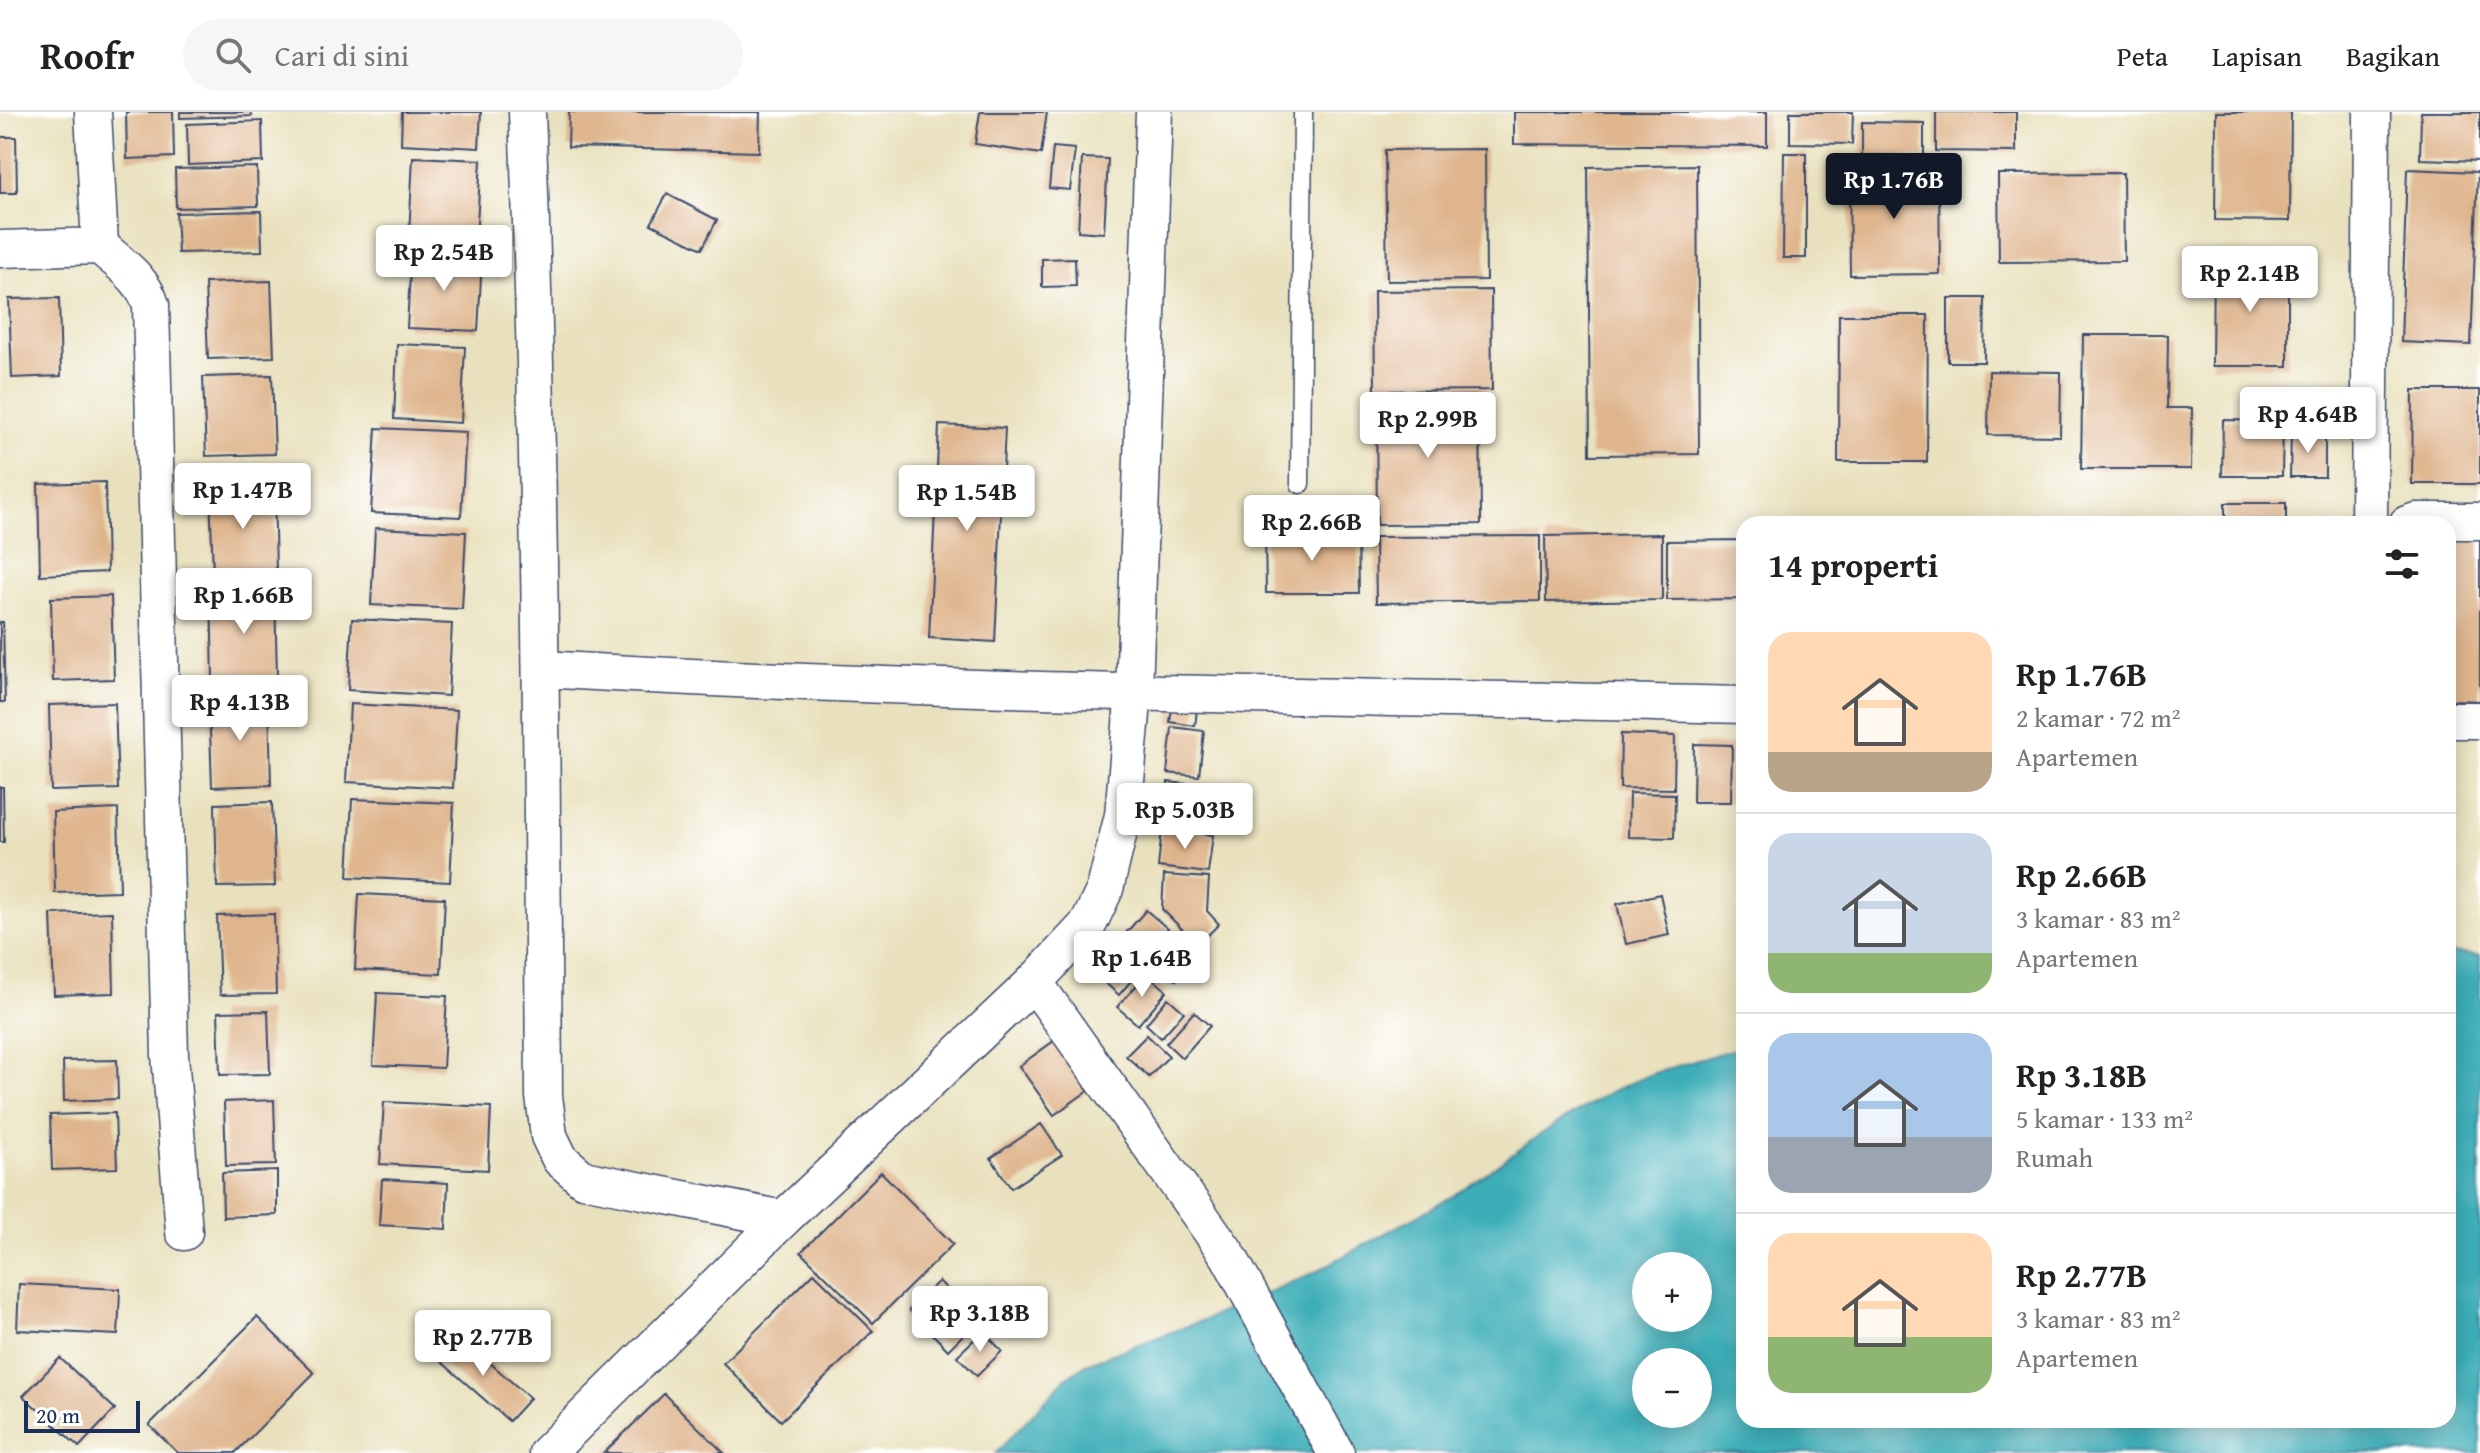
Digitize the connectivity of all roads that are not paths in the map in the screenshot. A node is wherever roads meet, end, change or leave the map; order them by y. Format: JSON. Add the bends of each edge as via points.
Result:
{"nodes":[{"id":1,"x":93,"y":112,"type":"edge"},
{"id":2,"x":527,"y":112,"type":"edge"},
{"id":3,"x":1154,"y":112,"type":"edge"},
{"id":4,"x":1303,"y":112,"type":"edge"},
{"id":5,"x":2372,"y":112,"type":"edge"},
{"id":6,"x":100,"y":246,"type":"junction"},
{"id":7,"x":0,"y":249,"type":"edge"},
{"id":8,"x":1300,"y":484,"type":"dead end"},
{"id":9,"x":2369,"y":516,"type":"edge"},
{"id":10,"x":2456,"y":521,"type":"edge"},
{"id":11,"x":2480,"y":521,"type":"edge"},
{"id":12,"x":542,"y":669,"type":"junction"},
{"id":13,"x":1134,"y":691,"type":"junction"},
{"id":14,"x":1736,"y":705,"type":"edge"},
{"id":15,"x":2456,"y":720,"type":"edge"},
{"id":16,"x":2480,"y":720,"type":"edge"},
{"id":17,"x":1034,"y":982,"type":"junction"},
{"id":18,"x":783,"y":1219,"type":"junction"},
{"id":19,"x":184,"y":1232,"type":"dead end"},
{"id":20,"x":547,"y":1453,"type":"edge"},
{"id":21,"x":1336,"y":1453,"type":"edge"}],
"edges":[{"from":1,"to":6,"type":"street"},
{"from":2,"to":12,"type":"street"},
{"from":3,"to":13,"type":"street"},
{"from":4,"to":8,"type":"lane"},
{"from":5,"to":9,"type":"street"},
{"from":6,"to":7,"type":"street"},
{"from":6,"to":19,"type":"street","via":[[139,280],[151,305],[170,1055]]},
{"from":10,"to":11,"type":"street"},
{"from":12,"to":13,"type":"street","via":[[721,680]]},
{"from":12,"to":18,"type":"street","via":[[544,1096],[549,1136],[560,1159],[583,1179]]},
{"from":13,"to":14,"type":"street"},
{"from":13,"to":17,"type":"street","via":[[1123,815],[1105,889],[1089,923]]},
{"from":15,"to":16,"type":"street"},
{"from":17,"to":18,"type":"street"},
{"from":17,"to":21,"type":"street","via":[[1228,1255]]},
{"from":18,"to":20,"type":"street"}]}
